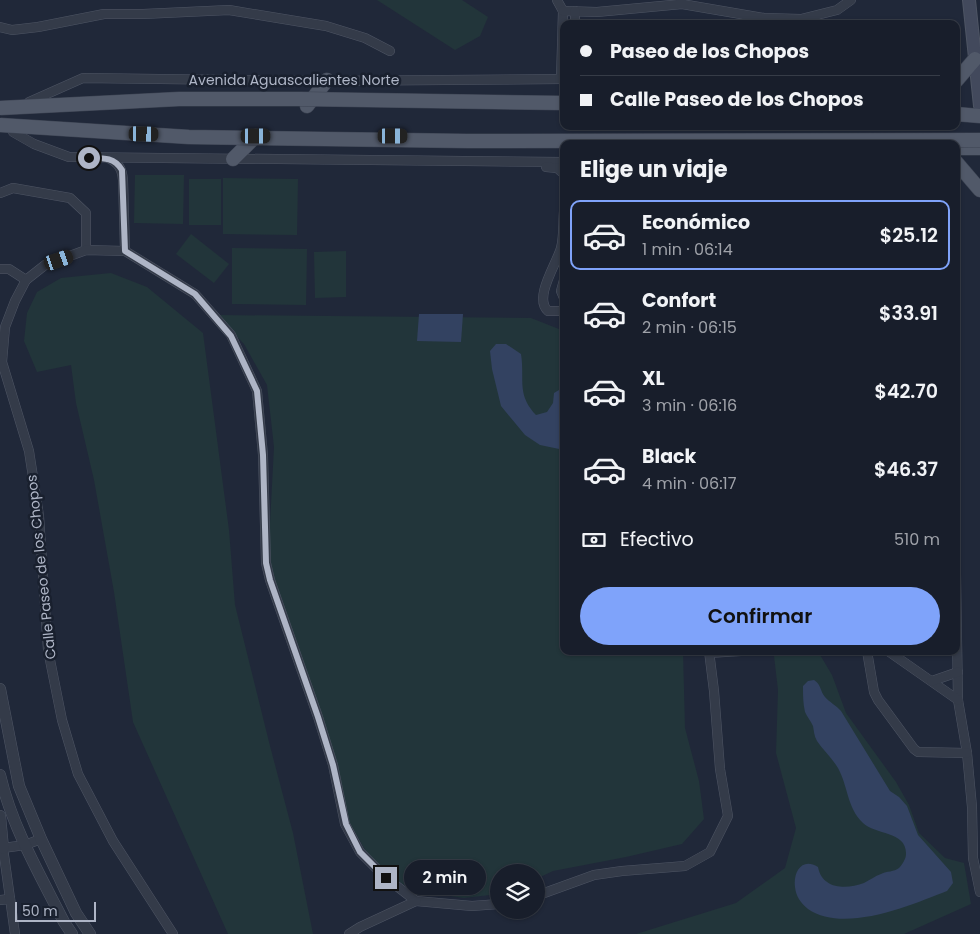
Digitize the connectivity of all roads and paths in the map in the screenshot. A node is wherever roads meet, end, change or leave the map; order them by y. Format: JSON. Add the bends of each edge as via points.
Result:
{"nodes":[{"id":1,"x":557,"y":0,"type":"edge"},
{"id":2,"x":851,"y":0,"type":"edge"},
{"id":3,"x":969,"y":0,"type":"edge"},
{"id":4,"x":682,"y":2,"type":"edge"},
{"id":5,"x":564,"y":11,"type":"junction"},
{"id":6,"x":575,"y":11,"type":"junction"},
{"id":7,"x":564,"y":20,"type":"edge"},
{"id":8,"x":574,"y":20,"type":"edge"},
{"id":9,"x":0,"y":27,"type":"edge"},
{"id":10,"x":390,"y":51,"type":"dead end"},
{"id":11,"x":975,"y":59,"type":"junction"},
{"id":12,"x":960,"y":76,"type":"edge"},
{"id":13,"x":560,"y":79,"type":"edge"},
{"id":14,"x":327,"y":80,"type":"junction"},
{"id":15,"x":29,"y":102,"type":"junction"},
{"id":16,"x":0,"y":103,"type":"edge"},
{"id":17,"x":560,"y":103,"type":"edge"},
{"id":18,"x":307,"y":106,"type":"junction"},
{"id":19,"x":980,"y":106,"type":"edge"},
{"id":20,"x":0,"y":108,"type":"edge"},
{"id":21,"x":560,"y":108,"type":"edge"},
{"id":22,"x":980,"y":111,"type":"edge"},
{"id":23,"x":960,"y":113,"type":"edge"},
{"id":24,"x":960,"y":114,"type":"edge"},
{"id":25,"x":980,"y":116,"type":"edge"},
{"id":26,"x":0,"y":126,"type":"edge"},
{"id":27,"x":6,"y":132,"type":"edge"},
{"id":28,"x":256,"y":136,"type":"junction"},
{"id":29,"x":613,"y":140,"type":"edge"},
{"id":30,"x":980,"y":140,"type":"edge"},
{"id":31,"x":560,"y":141,"type":"edge"},
{"id":32,"x":960,"y":141,"type":"edge"},
{"id":33,"x":960,"y":148,"type":"edge"},
{"id":34,"x":980,"y":148,"type":"edge"},
{"id":35,"x":108,"y":158,"type":"junction"},
{"id":36,"x":141,"y":158,"type":"junction"},
{"id":37,"x":233,"y":159,"type":"junction"},
{"id":38,"x":509,"y":162,"type":"junction"},
{"id":39,"x":560,"y":162,"type":"edge"},
{"id":40,"x":960,"y":167,"type":"edge"},
{"id":41,"x":560,"y":170,"type":"edge"},
{"id":42,"x":123,"y":180,"type":"junction"},
{"id":43,"x":980,"y":190,"type":"edge"},
{"id":44,"x":0,"y":193,"type":"edge"},
{"id":45,"x":86,"y":250,"type":"junction"},
{"id":46,"x":560,"y":250,"type":"edge"},
{"id":47,"x":125,"y":251,"type":"junction"},
{"id":48,"x":0,"y":269,"type":"edge"},
{"id":49,"x":26,"y":280,"type":"junction"},
{"id":50,"x":560,"y":311,"type":"edge"},
{"id":51,"x":709,"y":655,"type":"edge"},
{"id":52,"x":868,"y":655,"type":"edge"},
{"id":53,"x":894,"y":655,"type":"edge"},
{"id":54,"x":958,"y":655,"type":"edge"},
{"id":55,"x":958,"y":672,"type":"junction"},
{"id":56,"x":932,"y":681,"type":"junction"},
{"id":57,"x":0,"y":689,"type":"edge"},
{"id":58,"x":958,"y":700,"type":"junction"},
{"id":59,"x":967,"y":753,"type":"junction"},
{"id":60,"x":0,"y":775,"type":"edge"},
{"id":61,"x":3,"y":788,"type":"junction"},
{"id":62,"x":0,"y":815,"type":"edge"},
{"id":63,"x":41,"y":839,"type":"junction"},
{"id":64,"x":25,"y":845,"type":"junction"},
{"id":65,"x":3,"y":848,"type":"junction"},
{"id":66,"x":980,"y":892,"type":"edge"},
{"id":67,"x":545,"y":893,"type":"edge"},
{"id":68,"x":10,"y":899,"type":"junction"},
{"id":69,"x":0,"y":900,"type":"edge"},
{"id":70,"x":416,"y":901,"type":"junction"},
{"id":71,"x":490,"y":905,"type":"edge"},
{"id":72,"x":15,"y":934,"type":"edge"},
{"id":73,"x":72,"y":934,"type":"edge"},
{"id":74,"x":90,"y":934,"type":"edge"},
{"id":75,"x":173,"y":934,"type":"edge"},
{"id":76,"x":350,"y":934,"type":"edge"}],
"edges":[{"from":1,"to":5,"type":"street"},
{"from":2,"to":4,"type":"street","via":[[837,10],[801,19],[764,18]]},
{"from":3,"to":11,"type":"main road"},
{"from":4,"to":6,"type":"street","via":[[597,12]]},
{"from":5,"to":6,"type":"street"},
{"from":5,"to":7,"type":"street"},
{"from":6,"to":8,"type":"street"},
{"from":9,"to":10,"type":"street","via":[[12,30],[38,27],[104,14],[229,10],[326,26],[365,38]]},
{"from":11,"to":12,"type":"main road"},
{"from":11,"to":19,"type":"main road"},
{"from":13,"to":14,"type":"street","name":"Avenida Aguascalientes Norte"},
{"from":14,"to":15,"type":"street","name":"Avenida Aguascalientes Norte","via":[[83,78]]},
{"from":14,"to":18,"type":"main road"},
{"from":15,"to":16,"type":"main road","name":"Avenida Aguascalientes Norte"},
{"from":15,"to":18,"type":"main road","name":"Avenida Aguascalientes Norte"},
{"from":17,"to":20,"type":"main road","bridge":true,"via":[[189,99]]},
{"from":18,"to":21,"type":"main road","name":"Avenida Aguascalientes Norte"},
{"from":22,"to":23,"type":"main road"},
{"from":24,"to":25,"type":"main road"},
{"from":26,"to":31,"type":"main road","bridge":true,"via":[[189,137]]},
{"from":27,"to":28,"type":"main road"},
{"from":27,"to":35,"type":"street","via":[[69,157]]},
{"from":28,"to":29,"type":"main road"},
{"from":28,"to":37,"type":"main road"},
{"from":30,"to":32,"type":"main road","bridge":true},
{"from":33,"to":34,"type":"main road"},
{"from":35,"to":36,"type":"street"},
{"from":35,"to":42,"type":"street","via":[[119,165]]},
{"from":36,"to":37,"type":"street"},
{"from":36,"to":42,"type":"street","via":[[129,166]]},
{"from":37,"to":38,"type":"street"},
{"from":38,"to":39,"type":"street"},
{"from":38,"to":41,"type":"street"},
{"from":40,"to":43,"type":"main road"},
{"from":42,"to":47,"type":"street"},
{"from":44,"to":45,"type":"street","via":[[13,188],[70,198],[86,213]]},
{"from":45,"to":47,"type":"street","name":"Calle Paseo de los Chopos"},
{"from":45,"to":49,"type":"street","name":"Calle Paseo de los Chopos","via":[[45,265]]},
{"from":46,"to":50,"type":"street","via":[[543,301],[548,311]]},
{"from":47,"to":70,"type":"street","via":[[195,294],[231,336],[257,391],[263,455],[266,563],[333,765],[346,824],[360,852]]},
{"from":48,"to":49,"type":"street","via":[[9,268]]},
{"from":49,"to":75,"type":"street","name":"Calle Paseo de los Chopos","via":[[5,326],[2,362],[29,451],[39,516],[48,650],[62,720],[78,774],[113,841]]},
{"from":51,"to":67,"type":"street","via":[[720,769],[728,816],[710,852],[684,866],[594,875]]},
{"from":52,"to":59,"type":"street","via":[[874,692],[914,749],[918,752]]},
{"from":53,"to":56,"type":"street"},
{"from":54,"to":55,"type":"street"},
{"from":55,"to":56,"type":"street"},
{"from":55,"to":58,"type":"street"},
{"from":56,"to":58,"type":"street"},
{"from":57,"to":63,"type":"street","via":[[19,786]]},
{"from":58,"to":59,"type":"street"},
{"from":59,"to":66,"type":"street","via":[[973,858]]},
{"from":60,"to":61,"type":"street"},
{"from":61,"to":62,"type":"street"},
{"from":61,"to":64,"type":"street"},
{"from":62,"to":65,"type":"street"},
{"from":63,"to":64,"type":"street"},
{"from":63,"to":74,"type":"street"},
{"from":64,"to":65,"type":"street"},
{"from":64,"to":73,"type":"street"},
{"from":65,"to":68,"type":"street"},
{"from":68,"to":69,"type":"street"},
{"from":68,"to":72,"type":"street"},
{"from":70,"to":71,"type":"street"},
{"from":70,"to":76,"type":"street"}]}
